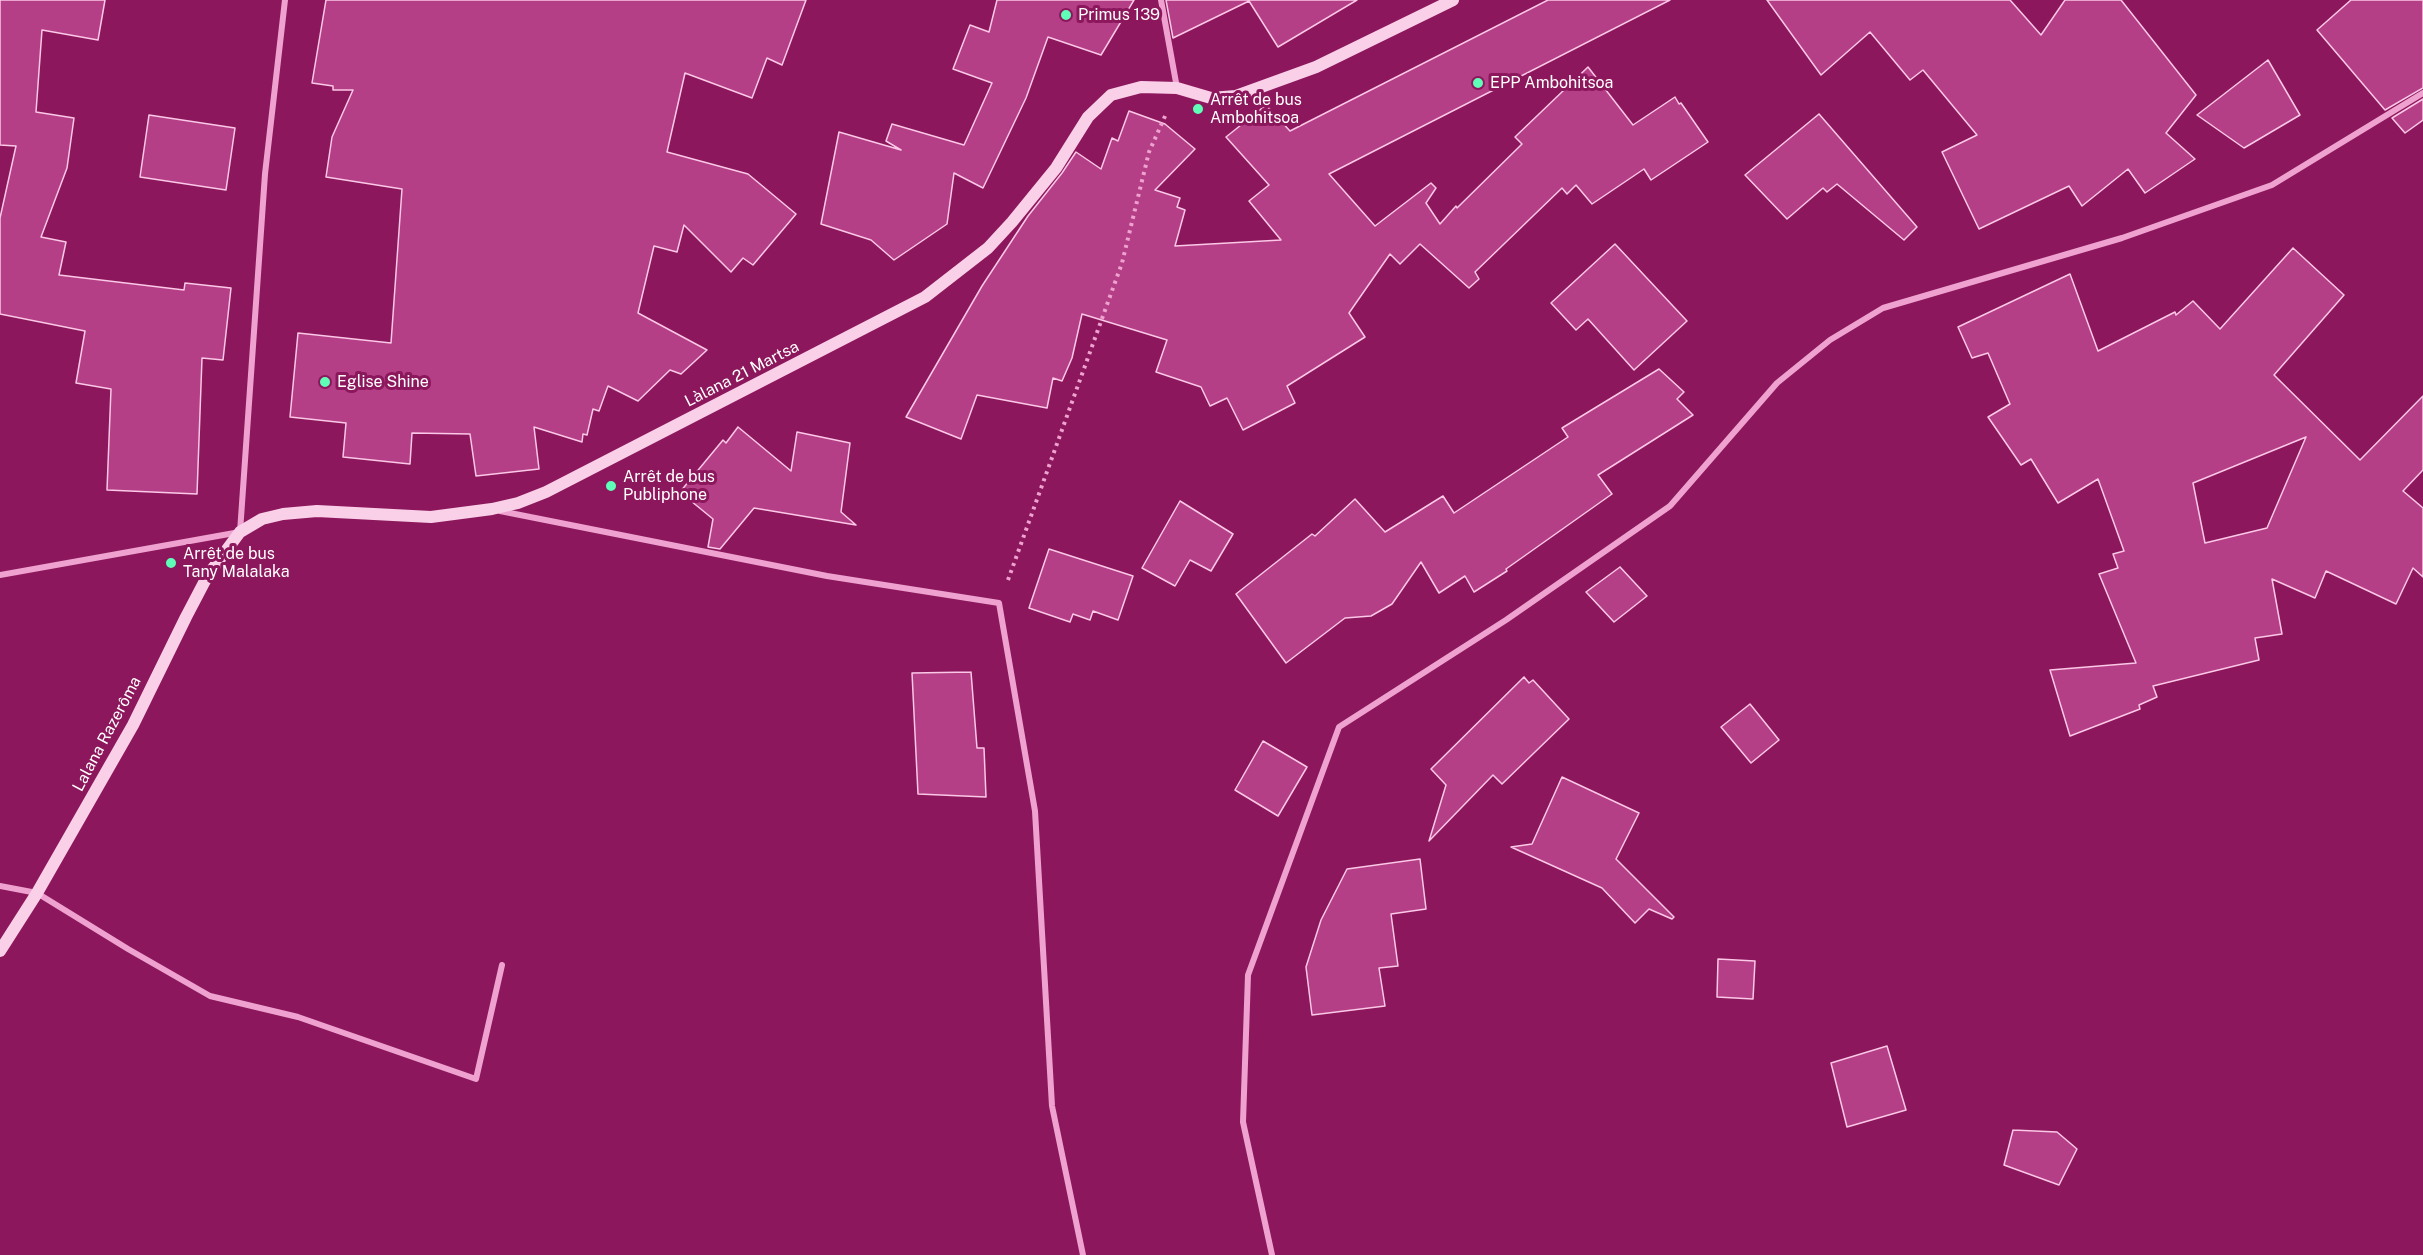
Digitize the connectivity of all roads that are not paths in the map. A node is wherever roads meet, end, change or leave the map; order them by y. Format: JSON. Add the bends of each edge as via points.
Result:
{"nodes":[{"id":1,"x":285,"y":0,"type":"edge"},
{"id":2,"x":1161,"y":0,"type":"edge"},
{"id":3,"x":1453,"y":0,"type":"edge"},
{"id":4,"x":1177,"y":88,"type":"junction"},
{"id":5,"x":2423,"y":93,"type":"edge"},
{"id":6,"x":492,"y":509,"type":"junction"},
{"id":7,"x":240,"y":532,"type":"junction"},
{"id":8,"x":0,"y":575,"type":"edge"},
{"id":9,"x":0,"y":886,"type":"edge"},
{"id":10,"x":37,"y":893,"type":"junction"},
{"id":11,"x":0,"y":951,"type":"edge"},
{"id":12,"x":502,"y":965,"type":"dead end"},
{"id":13,"x":1083,"y":1255,"type":"edge"},
{"id":14,"x":1272,"y":1255,"type":"edge"}],
"edges":[{"from":1,"to":7,"type":"street","via":[[265,174]]},
{"from":2,"to":4,"type":"street"},
{"from":3,"to":4,"type":"street","name":"Làlana 21 Martsa","via":[[1317,67],[1236,96],[1211,98]]},
{"from":4,"to":6,"type":"street","name":"Làlana 21 Martsa","via":[[1141,87],[1112,95],[1088,117],[1040,190],[988,248],[925,297],[546,492]]},
{"from":5,"to":14,"type":"street","via":[[2272,185],[2122,238],[1883,308],[1830,340],[1778,382],[1670,506],[1506,620],[1339,727],[1248,975],[1243,1122]]},
{"from":6,"to":7,"type":"street","name":"Làlana 21 Martsa","via":[[431,517],[317,511],[283,514],[262,519]]},
{"from":6,"to":13,"type":"street","via":[[827,576],[999,603],[1035,811],[1052,1106]]},
{"from":7,"to":8,"type":"street"},
{"from":7,"to":10,"type":"street","name":"Lalana Razerôma","via":[[208,575],[133,724]]},
{"from":9,"to":10,"type":"street"},
{"from":10,"to":11,"type":"street","name":"Lalana Razerôma"},
{"from":10,"to":12,"type":"street","via":[[210,996],[298,1017],[476,1079]]}]}
